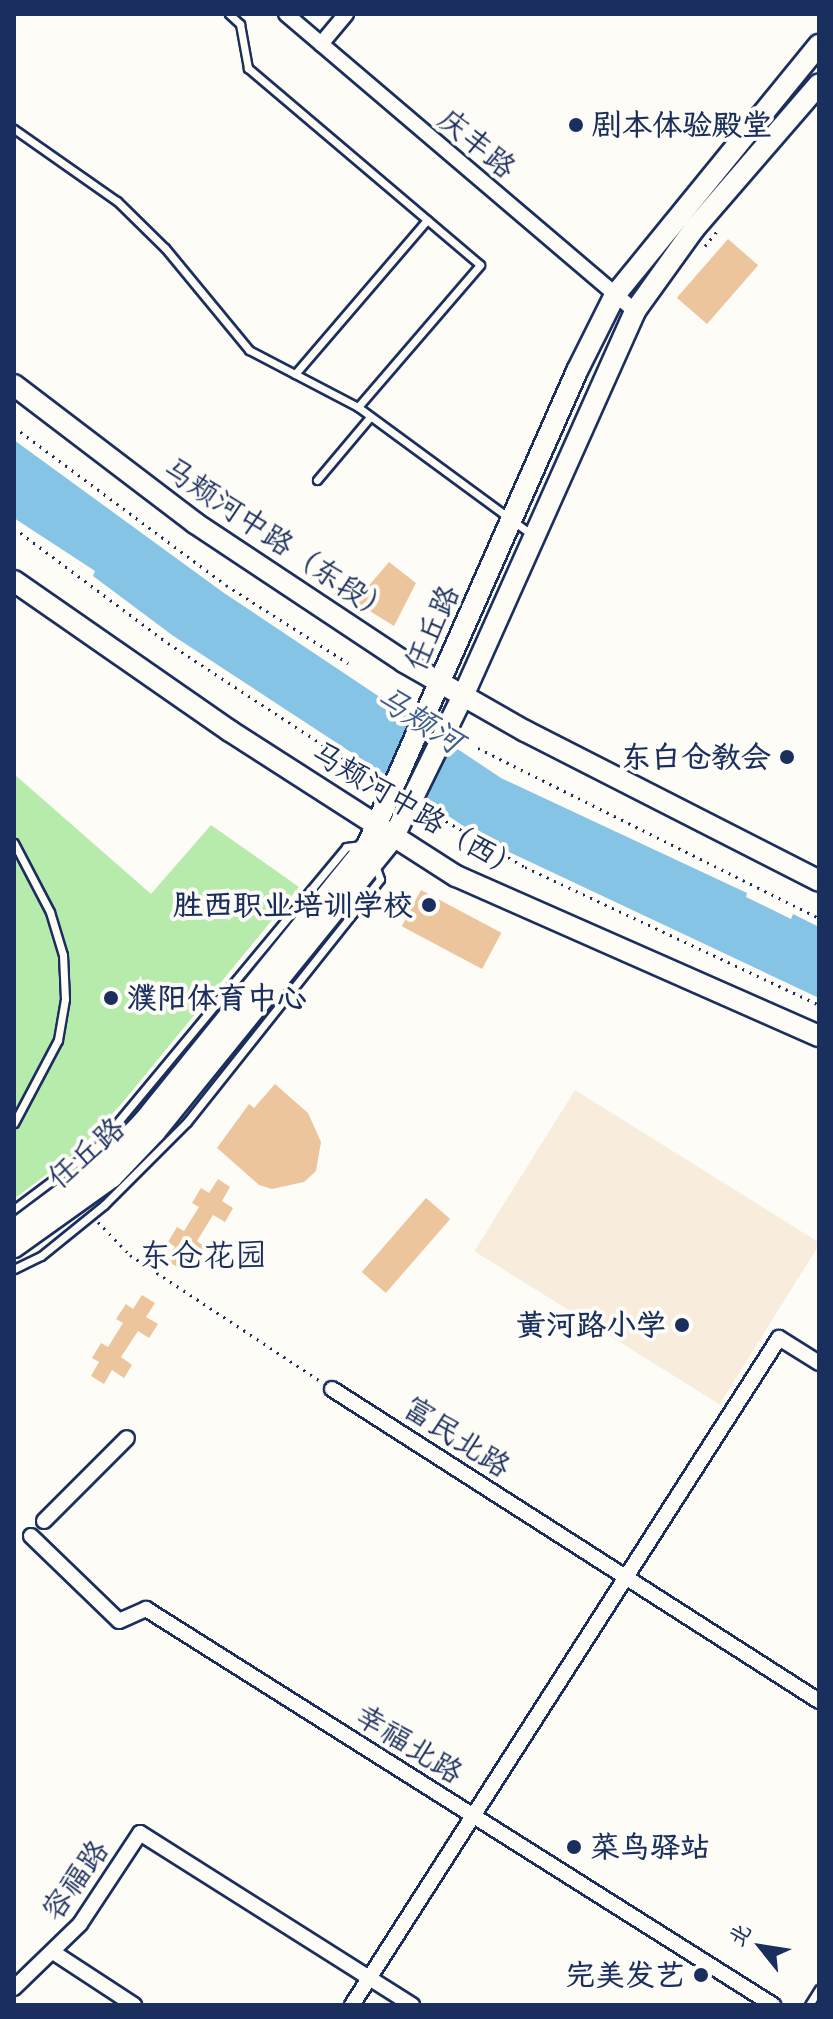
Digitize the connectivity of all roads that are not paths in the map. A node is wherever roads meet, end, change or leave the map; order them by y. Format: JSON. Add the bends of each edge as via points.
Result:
{"nodes":[{"id":1,"x":229,"y":14,"type":"edge"},
{"id":2,"x":286,"y":14,"type":"edge"},
{"id":3,"x":346,"y":14,"type":"edge"},
{"id":4,"x":321,"y":44,"type":"junction"},
{"id":5,"x":819,"y":45,"type":"edge"},
{"id":6,"x":819,"y":84,"type":"edge"},
{"id":7,"x":14,"y":129,"type":"edge"},
{"id":8,"x":427,"y":220,"type":"junction"},
{"id":9,"x":615,"y":295,"type":"junction"},
{"id":10,"x":635,"y":311,"type":"junction"},
{"id":11,"x":295,"y":374,"type":"junction"},
{"id":12,"x":14,"y":385,"type":"edge"},
{"id":13,"x":358,"y":407,"type":"junction"},
{"id":14,"x":370,"y":417,"type":"junction"},
{"id":15,"x":317,"y":480,"type":"dead end"},
{"id":16,"x":513,"y":519,"type":"junction"},
{"id":17,"x":531,"y":534,"type":"junction"},
{"id":18,"x":14,"y":581,"type":"edge"},
{"id":19,"x":441,"y":683,"type":"junction"},
{"id":20,"x":463,"y":696,"type":"junction"},
{"id":21,"x":382,"y":834,"type":"junction"},
{"id":22,"x":14,"y":843,"type":"edge"},
{"id":23,"x":819,"y":881,"type":"edge"},
{"id":24,"x":819,"y":1036,"type":"edge"},
{"id":25,"x":14,"y":1123,"type":"edge"},
{"id":26,"x":14,"y":1209,"type":"edge"},
{"id":27,"x":14,"y":1230,"type":"edge"},
{"id":28,"x":14,"y":1247,"type":"edge"},
{"id":29,"x":14,"y":1269,"type":"edge"},
{"id":30,"x":819,"y":1363,"type":"edge"},
{"id":31,"x":332,"y":1389,"type":"road end"},
{"id":32,"x":127,"y":1438,"type":"dead end"},
{"id":33,"x":44,"y":1521,"type":"dead end"},
{"id":34,"x":31,"y":1536,"type":"dead end"},
{"id":35,"x":626,"y":1577,"type":"junction"},
{"id":36,"x":819,"y":1701,"type":"edge"},
{"id":37,"x":473,"y":1815,"type":"junction"},
{"id":38,"x":53,"y":1952,"type":"junction"},
{"id":39,"x":370,"y":1978,"type":"junction"},
{"id":40,"x":14,"y":1988,"type":"edge"},
{"id":41,"x":819,"y":1989,"type":"edge"},
{"id":42,"x":134,"y":2005,"type":"edge"},
{"id":43,"x":352,"y":2005,"type":"edge"},
{"id":44,"x":412,"y":2005,"type":"edge"},
{"id":45,"x":773,"y":2005,"type":"edge"},
{"id":46,"x":809,"y":2005,"type":"edge"}],
"edges":[{"from":1,"to":8,"type":"lane","via":[[240,24],[248,68]]},
{"from":2,"to":4,"type":"street","name":"庆丰路"},
{"from":3,"to":4,"type":"street"},
{"from":4,"to":9,"type":"street","name":"庆丰路"},
{"from":5,"to":9,"type":"street","name":"任丘路"},
{"from":6,"to":10,"type":"street","name":"任丘路","via":[[694,229]]},
{"from":7,"to":11,"type":"lane","via":[[117,201],[165,248],[249,350]]},
{"from":8,"to":11,"type":"lane"},
{"from":8,"to":13,"type":"lane","via":[[480,265]]},
{"from":9,"to":10,"type":"street","name":"庆丰路"},
{"from":9,"to":16,"type":"street","name":"任丘路"},
{"from":10,"to":17,"type":"street","name":"任丘路"},
{"from":11,"to":13,"type":"lane"},
{"from":12,"to":19,"type":"street","name":"马颊河中路（东段）","via":[[195,523]]},
{"from":13,"to":14,"type":"lane"},
{"from":14,"to":15,"type":"lane"},
{"from":14,"to":16,"type":"lane"},
{"from":16,"to":17,"type":"lane"},
{"from":16,"to":19,"type":"street","name":"任丘路"},
{"from":17,"to":20,"type":"street","name":"任丘路"},
{"from":18,"to":21,"type":"street","name":"马颊河中路（西）"},
{"from":19,"to":20,"type":"street","name":"马颊河中路（东段）"},
{"from":19,"to":21,"type":"street","name":"任丘路"},
{"from":20,"to":21,"type":"street","name":"任丘路"},
{"from":20,"to":23,"type":"street","name":"马颊河中路（东段）"},
{"from":21,"to":24,"type":"street","name":"马颊河中路（西）","via":[[508,901],[647,956]]},
{"from":21,"to":26,"type":"lane","via":[[346,847],[98,1146]]},
{"from":21,"to":27,"type":"street","name":"任丘路","via":[[144,1121],[105,1162]]},
{"from":21,"to":28,"type":"street","name":"任丘路","via":[[155,1132],[112,1177]]},
{"from":21,"to":29,"type":"lane","via":[[380,879],[217,1087],[138,1173],[91,1215]]},
{"from":22,"to":25,"type":"lane","via":[[50,912],[63,955],[65,999],[58,1040]]},
{"from":30,"to":35,"type":"street","via":[[779,1338]]},
{"from":31,"to":35,"type":"street","name":"富民北路"},
{"from":32,"to":33,"type":"street"},
{"from":34,"to":37,"type":"street","name":"幸福北路","via":[[119,1621],[146,1609]]},
{"from":35,"to":36,"type":"street","name":"富民北路"},
{"from":35,"to":37,"type":"street"},
{"from":37,"to":39,"type":"street"},
{"from":37,"to":45,"type":"street","name":"幸福北路"},
{"from":38,"to":39,"type":"street","name":"容福路","via":[[80,1924],[140,1833]]},
{"from":38,"to":40,"type":"street","name":"容福路"},
{"from":38,"to":42,"type":"street"},
{"from":39,"to":43,"type":"street"},
{"from":39,"to":44,"type":"street"},
{"from":41,"to":46,"type":"lane"}]}
